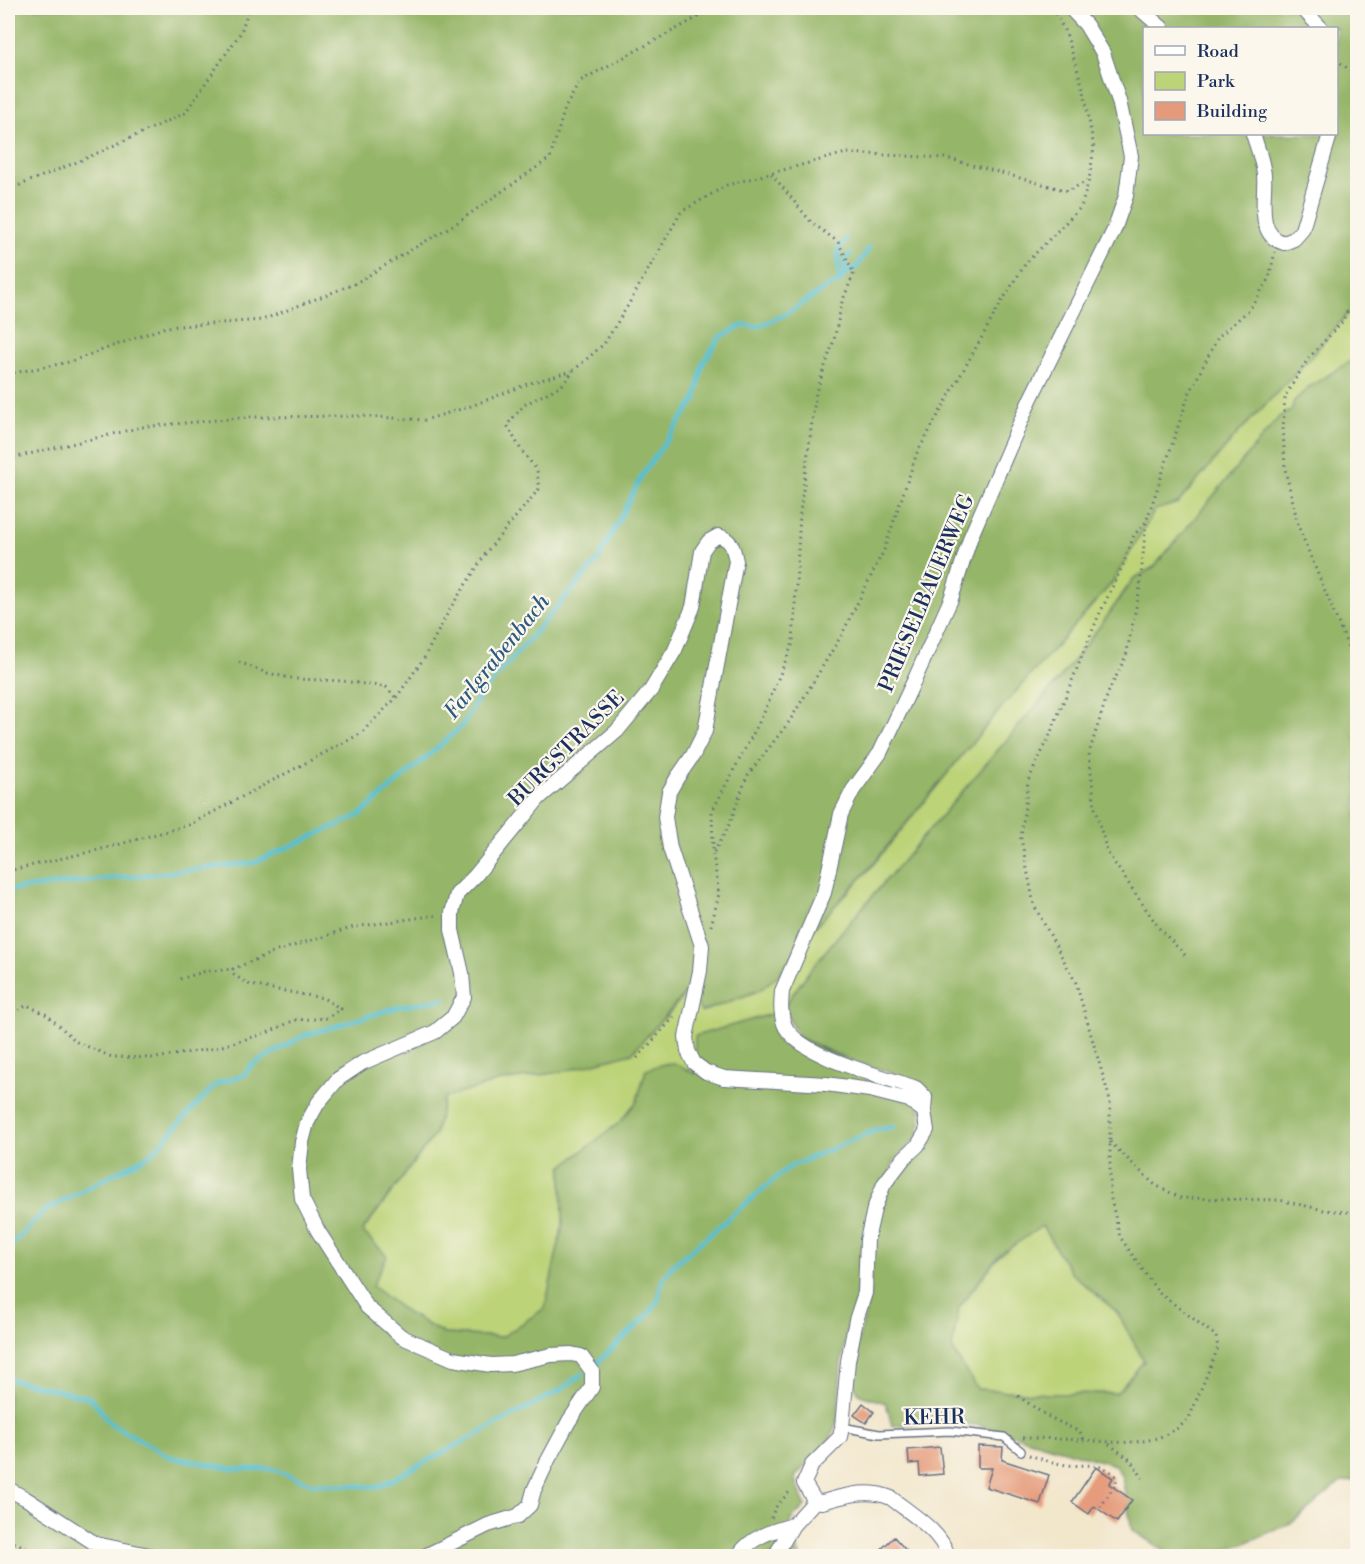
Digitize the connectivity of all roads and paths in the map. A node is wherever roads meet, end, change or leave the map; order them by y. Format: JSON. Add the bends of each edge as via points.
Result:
{"nodes":[{"id":1,"x":249,"y":8,"type":"edge"},
{"id":2,"x":715,"y":8,"type":"edge"},
{"id":3,"x":1053,"y":8,"type":"edge"},
{"id":4,"x":1070,"y":8,"type":"edge"},
{"id":5,"x":1139,"y":8,"type":"edge"},
{"id":6,"x":1302,"y":8,"type":"edge"},
{"id":7,"x":1161,"y":27,"type":"edge"},
{"id":8,"x":1320,"y":27,"type":"edge"},
{"id":9,"x":1338,"y":61,"type":"edge"},
{"id":10,"x":1358,"y":77,"type":"edge"},
{"id":11,"x":1253,"y":135,"type":"edge"},
{"id":12,"x":1330,"y":135,"type":"edge"},
{"id":13,"x":770,"y":172,"type":"junction"},
{"id":14,"x":1089,"y":180,"type":"junction"},
{"id":15,"x":8,"y":190,"type":"edge"},
{"id":16,"x":1277,"y":241,"type":"junction"},
{"id":17,"x":1358,"y":290,"type":"edge"},
{"id":18,"x":574,"y":370,"type":"junction"},
{"id":19,"x":8,"y":374,"type":"edge"},
{"id":20,"x":8,"y":459,"type":"edge"},
{"id":21,"x":1146,"y":522,"type":"junction"},
{"id":22,"x":239,"y":662,"type":"dead end"},
{"id":23,"x":1358,"y":663,"type":"edge"},
{"id":24,"x":396,"y":698,"type":"junction"},
{"id":25,"x":713,"y":854,"type":"junction"},
{"id":26,"x":8,"y":871,"type":"edge"},
{"id":27,"x":452,"y":913,"type":"junction"},
{"id":28,"x":702,"y":946,"type":"junction"},
{"id":29,"x":1185,"y":955,"type":"dead end"},
{"id":30,"x":233,"y":969,"type":"junction"},
{"id":31,"x":180,"y":979,"type":"dead end"},
{"id":32,"x":679,"y":1012,"type":"dead end"},
{"id":33,"x":8,"y":1016,"type":"edge"},
{"id":34,"x":637,"y":1058,"type":"dead end"},
{"id":35,"x":924,"y":1111,"type":"junction"},
{"id":36,"x":1110,"y":1142,"type":"junction"},
{"id":37,"x":1358,"y":1213,"type":"edge"},
{"id":38,"x":1018,"y":1396,"type":"dead end"},
{"id":39,"x":843,"y":1427,"type":"junction"},
{"id":40,"x":1004,"y":1437,"type":"junction"},
{"id":41,"x":1084,"y":1440,"type":"junction"},
{"id":42,"x":1107,"y":1443,"type":"junction"},
{"id":43,"x":1021,"y":1451,"type":"joint"},
{"id":44,"x":1143,"y":1478,"type":"dead end"},
{"id":45,"x":804,"y":1483,"type":"junction"},
{"id":46,"x":8,"y":1489,"type":"edge"},
{"id":47,"x":815,"y":1501,"type":"junction"},
{"id":48,"x":1098,"y":1511,"type":"dead end"},
{"id":49,"x":793,"y":1525,"type":"junction"},
{"id":50,"x":764,"y":1533,"type":"junction"},
{"id":51,"x":8,"y":1542,"type":"edge"},
{"id":52,"x":39,"y":1557,"type":"edge"},
{"id":53,"x":154,"y":1557,"type":"edge"},
{"id":54,"x":425,"y":1557,"type":"edge"},
{"id":55,"x":738,"y":1557,"type":"edge"},
{"id":56,"x":775,"y":1557,"type":"edge"},
{"id":57,"x":948,"y":1557,"type":"edge"}],
"edges":[{"from":1,"to":15,"type":"path","via":[[241,32],[185,113]]},
{"from":2,"to":19,"type":"path","via":[[580,81],[565,108],[550,158],[458,222],[354,284],[262,320],[165,327],[69,362]]},
{"from":3,"to":14,"type":"path","via":[[1067,36],[1084,91],[1094,148]]},
{"from":4,"to":35,"type":"street","name":"PRIESELBAUERWEG","via":[[1103,53],[1119,101],[1131,156],[1126,196],[1114,230],[1030,400],[914,681],[880,753],[841,814],[824,893],[782,991],[780,1006],[785,1026],[796,1041],[831,1059],[916,1088],[925,1097]]},
{"from":5,"to":7,"type":"street"},
{"from":6,"to":8,"type":"street"},
{"from":9,"to":10,"type":"path"},
{"from":11,"to":16,"type":"street","via":[[1264,174],[1266,226]]},
{"from":12,"to":16,"type":"street","via":[[1302,231],[1294,239]]},
{"from":13,"to":14,"type":"path","via":[[846,153],[946,158],[1068,191]]},
{"from":13,"to":18,"type":"path","via":[[727,185],[681,212],[604,344]]},
{"from":13,"to":25,"type":"path","via":[[811,222],[838,242],[854,273],[816,392],[800,513],[793,643],[763,715],[712,811]]},
{"from":14,"to":25,"type":"path","via":[[1081,207],[1026,263],[1002,301],[917,453],[884,550],[841,636],[789,722],[747,776],[730,823]]},
{"from":16,"to":21,"type":"path","via":[[1269,278],[1250,309],[1218,336],[1189,394]]},
{"from":17,"to":23,"type":"path","via":[[1342,322],[1308,359],[1285,396],[1283,428],[1285,469],[1299,528]]},
{"from":18,"to":20,"type":"path","via":[[425,420],[249,417],[153,426]]},
{"from":18,"to":24,"type":"path","via":[[562,385],[525,405],[507,425],[537,470],[539,489],[488,550]]},
{"from":21,"to":29,"type":"path","via":[[1140,588],[1126,656],[1108,693],[1089,753],[1095,808],[1107,852],[1159,928]]},
{"from":21,"to":36,"type":"path","via":[[1134,535],[1028,781],[1021,838],[1034,905],[1076,983],[1110,1100]]},
{"from":22,"to":24,"type":"path","via":[[296,679],[386,687]]},
{"from":24,"to":26,"type":"path","via":[[360,734],[189,825]]},
{"from":25,"to":28,"type":"path","via":[[719,894]]},
{"from":27,"to":28,"type":"street","name":"BURGSTRASSE","via":[[458,894],[539,798],[617,731],[651,690],[675,650],[693,607],[702,552],[718,536],[727,538],[736,561],[705,730],[669,792],[665,817],[670,848]]},
{"from":27,"to":30,"type":"path","via":[[354,927]]},
{"from":27,"to":54,"type":"street","via":[[464,997],[453,1017],[435,1032],[362,1063],[338,1079],[318,1103],[302,1142],[302,1199],[318,1231],[368,1307],[402,1337],[453,1359],[491,1365],[571,1354],[588,1364],[594,1378],[563,1431],[530,1505],[510,1519],[488,1525]]},
{"from":28,"to":35,"type":"street","name":"BURGSTRASSE","via":[[686,1037],[694,1063],[706,1072],[724,1078],[870,1090],[909,1100]]},
{"from":30,"to":31,"type":"path"},
{"from":30,"to":33,"type":"path","via":[[234,975],[250,985],[322,998],[341,1009],[328,1018],[295,1020],[267,1033],[215,1048],[156,1058],[112,1057],[77,1042],[47,1015],[27,1005]]},
{"from":32,"to":34,"type":"path"},
{"from":35,"to":39,"type":"street","name":"PRIESELBAUERWEG","via":[[927,1130],[884,1184],[874,1209],[867,1240],[865,1293],[848,1361]]},
{"from":36,"to":37,"type":"path","via":[[1155,1185],[1181,1198],[1279,1200]]},
{"from":36,"to":42,"type":"path","via":[[1110,1195],[1120,1237],[1158,1292],[1216,1336],[1218,1348],[1190,1419],[1181,1427],[1148,1440]]},
{"from":38,"to":41,"type":"path","via":[[1080,1432]]},
{"from":39,"to":40,"type":"lane","name":"KEHR","via":[[886,1434],[950,1431]]},
{"from":39,"to":45,"type":"street","via":[[840,1437],[812,1465]]},
{"from":40,"to":41,"type":"path"},
{"from":40,"to":43,"type":"lane"},
{"from":41,"to":42,"type":"path"},
{"from":42,"to":44,"type":"path","via":[[1130,1460]]},
{"from":43,"to":48,"type":"path","via":[[1049,1462],[1099,1465],[1111,1471],[1117,1477],[1116,1483]]},
{"from":45,"to":47,"type":"street"},
{"from":45,"to":50,"type":"path","via":[[792,1489],[775,1508]]},
{"from":46,"to":53,"type":"street","via":[[96,1544]]},
{"from":47,"to":49,"type":"street"},
{"from":47,"to":57,"type":"street","via":[[862,1492],[891,1498],[932,1531]]},
{"from":49,"to":50,"type":"street"},
{"from":49,"to":56,"type":"street"},
{"from":50,"to":55,"type":"street","via":[[742,1549]]},
{"from":51,"to":52,"type":"path","via":[[17,1543]]}]}
